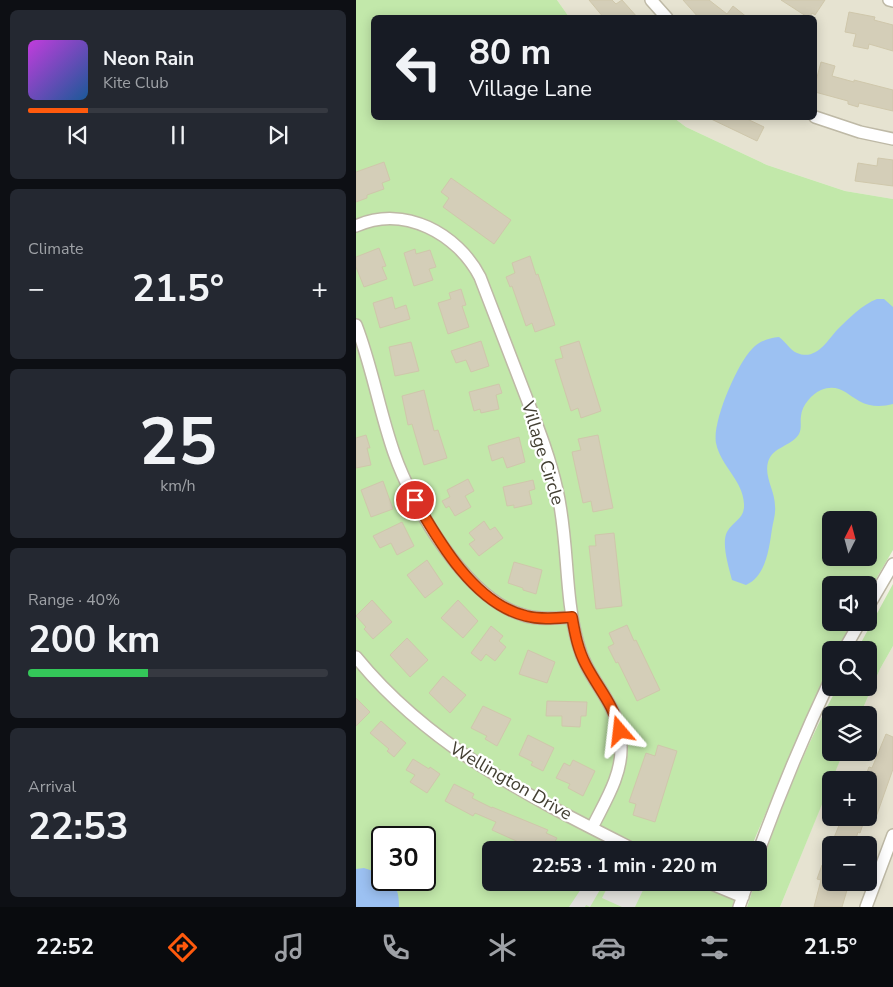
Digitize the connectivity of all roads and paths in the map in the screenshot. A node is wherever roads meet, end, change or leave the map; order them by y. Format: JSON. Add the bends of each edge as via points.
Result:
{"nodes":[{"id":1,"x":651,"y":0,"type":"edge"},
{"id":2,"x":889,"y":0,"type":"edge"},
{"id":3,"x":893,"y":1,"type":"edge"},
{"id":4,"x":664,"y":15,"type":"edge"},
{"id":5,"x":817,"y":118,"type":"edge"},
{"id":6,"x":893,"y":138,"type":"edge"},
{"id":7,"x":356,"y":226,"type":"edge"},
{"id":8,"x":356,"y":325,"type":"edge"},
{"id":9,"x":893,"y":564,"type":"edge"},
{"id":10,"x":877,"y":592,"type":"edge"},
{"id":11,"x":572,"y":617,"type":"junction"},
{"id":12,"x":356,"y":656,"type":"edge"},
{"id":13,"x":823,"y":696,"type":"edge"},
{"id":14,"x":592,"y":828,"type":"junction"},
{"id":15,"x":893,"y":835,"type":"edge"},
{"id":16,"x":617,"y":841,"type":"edge"},
{"id":17,"x":762,"y":841,"type":"edge"},
{"id":18,"x":722,"y":891,"type":"edge"},
{"id":19,"x":741,"y":902,"type":"edge"},
{"id":20,"x":866,"y":907,"type":"edge"}],
"edges":[{"from":1,"to":4,"type":"street"},
{"from":2,"to":3,"type":"street"},
{"from":5,"to":6,"type":"street","via":[[860,132]]},
{"from":7,"to":11,"type":"street","name":"Village Circle","via":[[388,219],[424,226],[456,244],[475,268],[551,466],[560,501]]},
{"from":8,"to":11,"type":"street","via":[[400,470],[446,550],[476,585],[501,606],[528,617]]},
{"from":9,"to":10,"type":"street"},
{"from":11,"to":14,"type":"street","name":"Village Circle","via":[[582,658],[614,710],[621,739],[618,772]]},
{"from":12,"to":14,"type":"street","name":"Wellington Drive","via":[[399,703],[454,750]]},
{"from":13,"to":17,"type":"street"},
{"from":14,"to":16,"type":"street","name":"Wellington Drive"},
{"from":15,"to":20,"type":"street"},
{"from":18,"to":19,"type":"street"}]}
